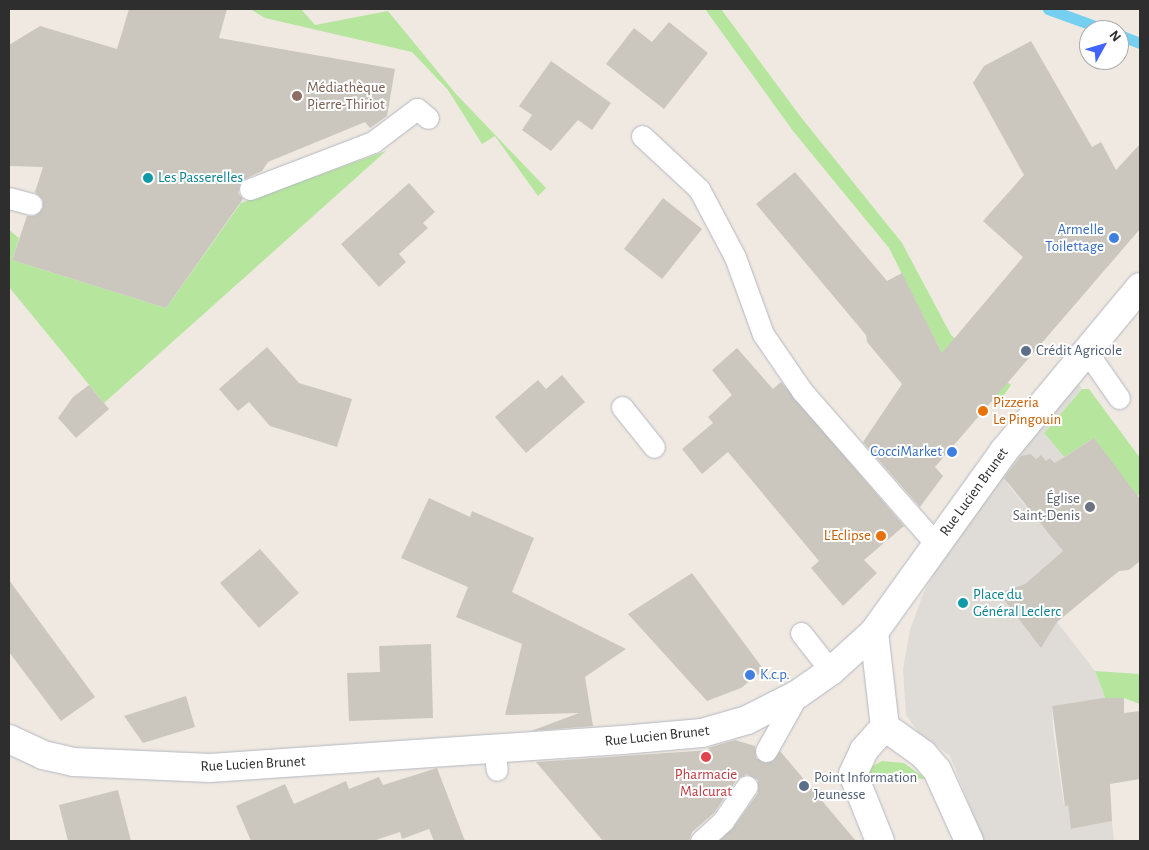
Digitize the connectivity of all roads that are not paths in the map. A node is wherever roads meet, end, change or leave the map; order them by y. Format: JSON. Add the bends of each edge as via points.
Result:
{"nodes":[{"id":1,"x":428,"y":118,"type":"dead end"},
{"id":2,"x":642,"y":136,"type":"dead end"},
{"id":3,"x":250,"y":189,"type":"dead end"},
{"id":4,"x":9,"y":198,"type":"edge"},
{"id":5,"x":31,"y":204,"type":"dead end"},
{"id":6,"x":1140,"y":287,"type":"edge"},
{"id":7,"x":1087,"y":352,"type":"junction"},
{"id":8,"x":1119,"y":398,"type":"dead end"},
{"id":9,"x":622,"y":407,"type":"dead end"},
{"id":10,"x":654,"y":447,"type":"dead end"},
{"id":11,"x":936,"y":544,"type":"junction"},
{"id":12,"x":874,"y":632,"type":"junction"},
{"id":13,"x":801,"y":633,"type":"dead end"},
{"id":14,"x":831,"y":671,"type":"junction"},
{"id":15,"x":798,"y":694,"type":"junction"},
{"id":16,"x":885,"y":727,"type":"junction"},
{"id":17,"x":9,"y":739,"type":"edge"},
{"id":18,"x":766,"y":751,"type":"dead end"},
{"id":19,"x":747,"y":786,"type":"dead end"},
{"id":20,"x":701,"y":841,"type":"edge"},
{"id":21,"x":880,"y":841,"type":"edge"},
{"id":22,"x":969,"y":841,"type":"edge"}],
"edges":[{"from":1,"to":3,"type":"lane","via":[[416,109],[373,142]]},
{"from":2,"to":11,"type":"lane","via":[[699,189],[735,257],[763,334],[802,391]]},
{"from":4,"to":5,"type":"lane"},
{"from":6,"to":7,"type":"street","name":"Rue Lucien Brunet"},
{"from":7,"to":8,"type":"lane"},
{"from":7,"to":11,"type":"street","name":"Rue Lucien Brunet","via":[[1004,451]]},
{"from":9,"to":10,"type":"lane"},
{"from":11,"to":12,"type":"street","name":"Rue Lucien Brunet"},
{"from":12,"to":14,"type":"street","name":"Rue Lucien Brunet"},
{"from":12,"to":16,"type":"street"},
{"from":13,"to":14,"type":"lane"},
{"from":14,"to":15,"type":"street","name":"Rue Lucien Brunet"},
{"from":15,"to":17,"type":"street","name":"Rue Lucien Brunet","via":[[747,720],[702,733],[495,758],[210,768],[74,762],[43,755]]},
{"from":15,"to":18,"type":"lane"},
{"from":16,"to":21,"type":"street","via":[[864,750],[853,774]]},
{"from":16,"to":22,"type":"street","via":[[918,750],[937,770]]},
{"from":19,"to":20,"type":"lane","via":[[723,821]]}]}
